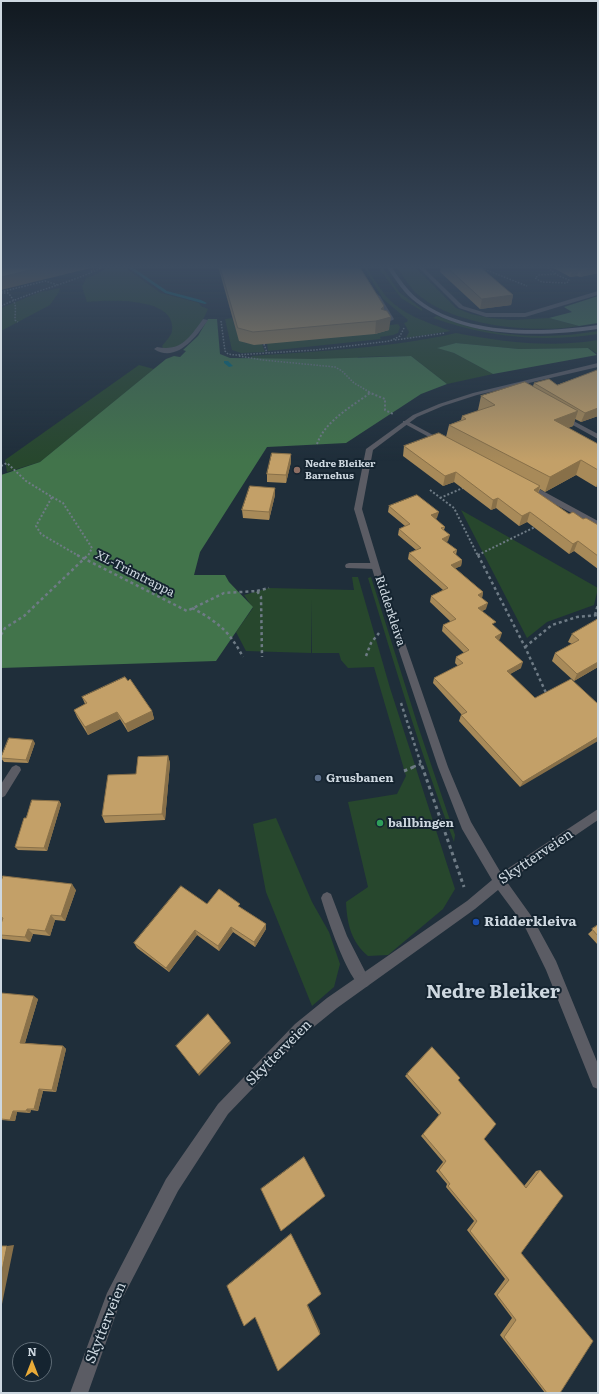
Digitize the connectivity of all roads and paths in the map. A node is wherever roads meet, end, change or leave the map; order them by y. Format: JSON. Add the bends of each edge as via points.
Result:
{"nodes":[{"id":1,"x":197,"y":331,"type":"edge"},
{"id":2,"x":222,"y":331,"type":"edge"},
{"id":3,"x":403,"y":331,"type":"edge"},
{"id":4,"x":447,"y":332,"type":"dead end"},
{"id":5,"x":390,"y":341,"type":"junction"},
{"id":6,"x":264,"y":344,"type":"edge"},
{"id":7,"x":157,"y":349,"type":"dead end"},
{"id":8,"x":174,"y":351,"type":"junction"},
{"id":9,"x":267,"y":353,"type":"junction"},
{"id":10,"x":184,"y":354,"type":"dead end"},
{"id":11,"x":235,"y":355,"type":"junction"},
{"id":12,"x":598,"y":365,"type":"edge"},
{"id":13,"x":370,"y":393,"type":"junction"},
{"id":14,"x":400,"y":410,"type":"dead end"},
{"id":15,"x":557,"y":413,"type":"edge"},
{"id":16,"x":394,"y":414,"type":"junction"},
{"id":17,"x":387,"y":418,"type":"dead end"},
{"id":18,"x":405,"y":422,"type":"junction"},
{"id":19,"x":598,"y":437,"type":"edge"},
{"id":20,"x":317,"y":444,"type":"dead end"},
{"id":21,"x":447,"y":444,"type":"edge"},
{"id":22,"x":1,"y":466,"type":"edge"},
{"id":23,"x":522,"y":484,"type":"edge"},
{"id":24,"x":467,"y":486,"type":"edge"},
{"id":25,"x":430,"y":490,"type":"dead end"},
{"id":26,"x":52,"y":497,"type":"junction"},
{"id":27,"x":440,"y":498,"type":"junction"},
{"id":28,"x":542,"y":524,"type":"edge"},
{"id":29,"x":598,"y":524,"type":"edge"},
{"id":30,"x":478,"y":555,"type":"junction"},
{"id":31,"x":349,"y":566,"type":"dead end"},
{"id":32,"x":375,"y":566,"type":"junction"},
{"id":33,"x":269,"y":588,"type":"dead end"},
{"id":34,"x":257,"y":591,"type":"junction"},
{"id":35,"x":598,"y":604,"type":"edge"},
{"id":36,"x":191,"y":608,"type":"junction"},
{"id":37,"x":596,"y":615,"type":"edge"},
{"id":38,"x":377,"y":626,"type":"dead end"},
{"id":39,"x":379,"y":633,"type":"junction"},
{"id":40,"x":1,"y":635,"type":"edge"},
{"id":41,"x":382,"y":640,"type":"dead end"},
{"id":42,"x":525,"y":647,"type":"junction"},
{"id":43,"x":366,"y":656,"type":"dead end"},
{"id":44,"x":242,"y":657,"type":"dead end"},
{"id":45,"x":262,"y":657,"type":"dead end"},
{"id":46,"x":400,"y":698,"type":"dead end"},
{"id":47,"x":550,"y":702,"type":"edge"},
{"id":48,"x":421,"y":764,"type":"junction"},
{"id":49,"x":16,"y":770,"type":"dead end"},
{"id":50,"x":404,"y":771,"type":"dead end"},
{"id":51,"x":1,"y":793,"type":"edge"},
{"id":52,"x":598,"y":814,"type":"edge"},
{"id":53,"x":499,"y":881,"type":"junction"},
{"id":54,"x":327,"y":898,"type":"dead end"},
{"id":55,"x":471,"y":905,"type":"junction"},
{"id":56,"x":363,"y":981,"type":"junction"},
{"id":57,"x":598,"y":1082,"type":"edge"},
{"id":58,"x":79,"y":1393,"type":"edge"}],
"edges":[{"from":1,"to":8,"type":"street","via":[[190,341]]},
{"from":2,"to":11,"type":"path","via":[[225,350],[228,354]]},
{"from":3,"to":5,"type":"path","via":[[400,336]]},
{"from":4,"to":5,"type":"path"},
{"from":5,"to":9,"type":"path"},
{"from":6,"to":9,"type":"path"},
{"from":7,"to":8,"type":"street"},
{"from":8,"to":10,"type":"street"},
{"from":9,"to":11,"type":"path"},
{"from":11,"to":13,"type":"path","via":[[339,368],[350,380]]},
{"from":12,"to":18,"type":"street","name":"Ridderkleiva","via":[[441,405]]},
{"from":13,"to":16,"type":"path","via":[[385,399],[385,410]]},
{"from":13,"to":20,"type":"path","via":[[327,428]]},
{"from":14,"to":16,"type":"path"},
{"from":15,"to":19,"type":"street"},
{"from":16,"to":17,"type":"path"},
{"from":18,"to":21,"type":"street"},
{"from":18,"to":32,"type":"street","name":"Ridderkleiva","via":[[370,449],[358,509]]},
{"from":22,"to":26,"type":"path","via":[[7,462],[26,481]]},
{"from":23,"to":29,"type":"street"},
{"from":24,"to":27,"type":"path"},
{"from":25,"to":27,"type":"path"},
{"from":26,"to":36,"type":"path","name":"XL-Trimtrappa","via":[[36,526],[41,534],[187,611]]},
{"from":26,"to":40,"type":"path","via":[[62,503],[92,548],[89,557],[75,566],[24,616],[5,628]]},
{"from":27,"to":30,"type":"path","via":[[454,508]]},
{"from":28,"to":30,"type":"path"},
{"from":30,"to":42,"type":"path"},
{"from":31,"to":32,"type":"street"},
{"from":32,"to":53,"type":"street","name":"Ridderkleiva","via":[[443,767],[466,825]]},
{"from":33,"to":34,"type":"path"},
{"from":34,"to":36,"type":"path","via":[[224,593]]},
{"from":34,"to":45,"type":"path","via":[[261,597]]},
{"from":35,"to":37,"type":"path"},
{"from":36,"to":44,"type":"path","via":[[222,626],[236,641]]},
{"from":37,"to":42,"type":"path","via":[[577,617],[552,625]]},
{"from":38,"to":39,"type":"path"},
{"from":39,"to":41,"type":"path"},
{"from":39,"to":43,"type":"path","via":[[371,643]]},
{"from":42,"to":47,"type":"path"},
{"from":46,"to":48,"type":"path"},
{"from":48,"to":50,"type":"path"},
{"from":48,"to":55,"type":"path"},
{"from":49,"to":51,"type":"street"},
{"from":52,"to":53,"type":"street","name":"Skytterveien"},
{"from":53,"to":55,"type":"street","name":"Skytterveien"},
{"from":53,"to":57,"type":"street","name":"Ridderkleiva","via":[[528,921],[551,966]]},
{"from":54,"to":56,"type":"street","via":[[348,956]]},
{"from":55,"to":56,"type":"street","name":"Skytterveien"},
{"from":56,"to":58,"type":"street","name":"Skytterveien","via":[[300,1029],[223,1109],[172,1185],[114,1300]]}]}
